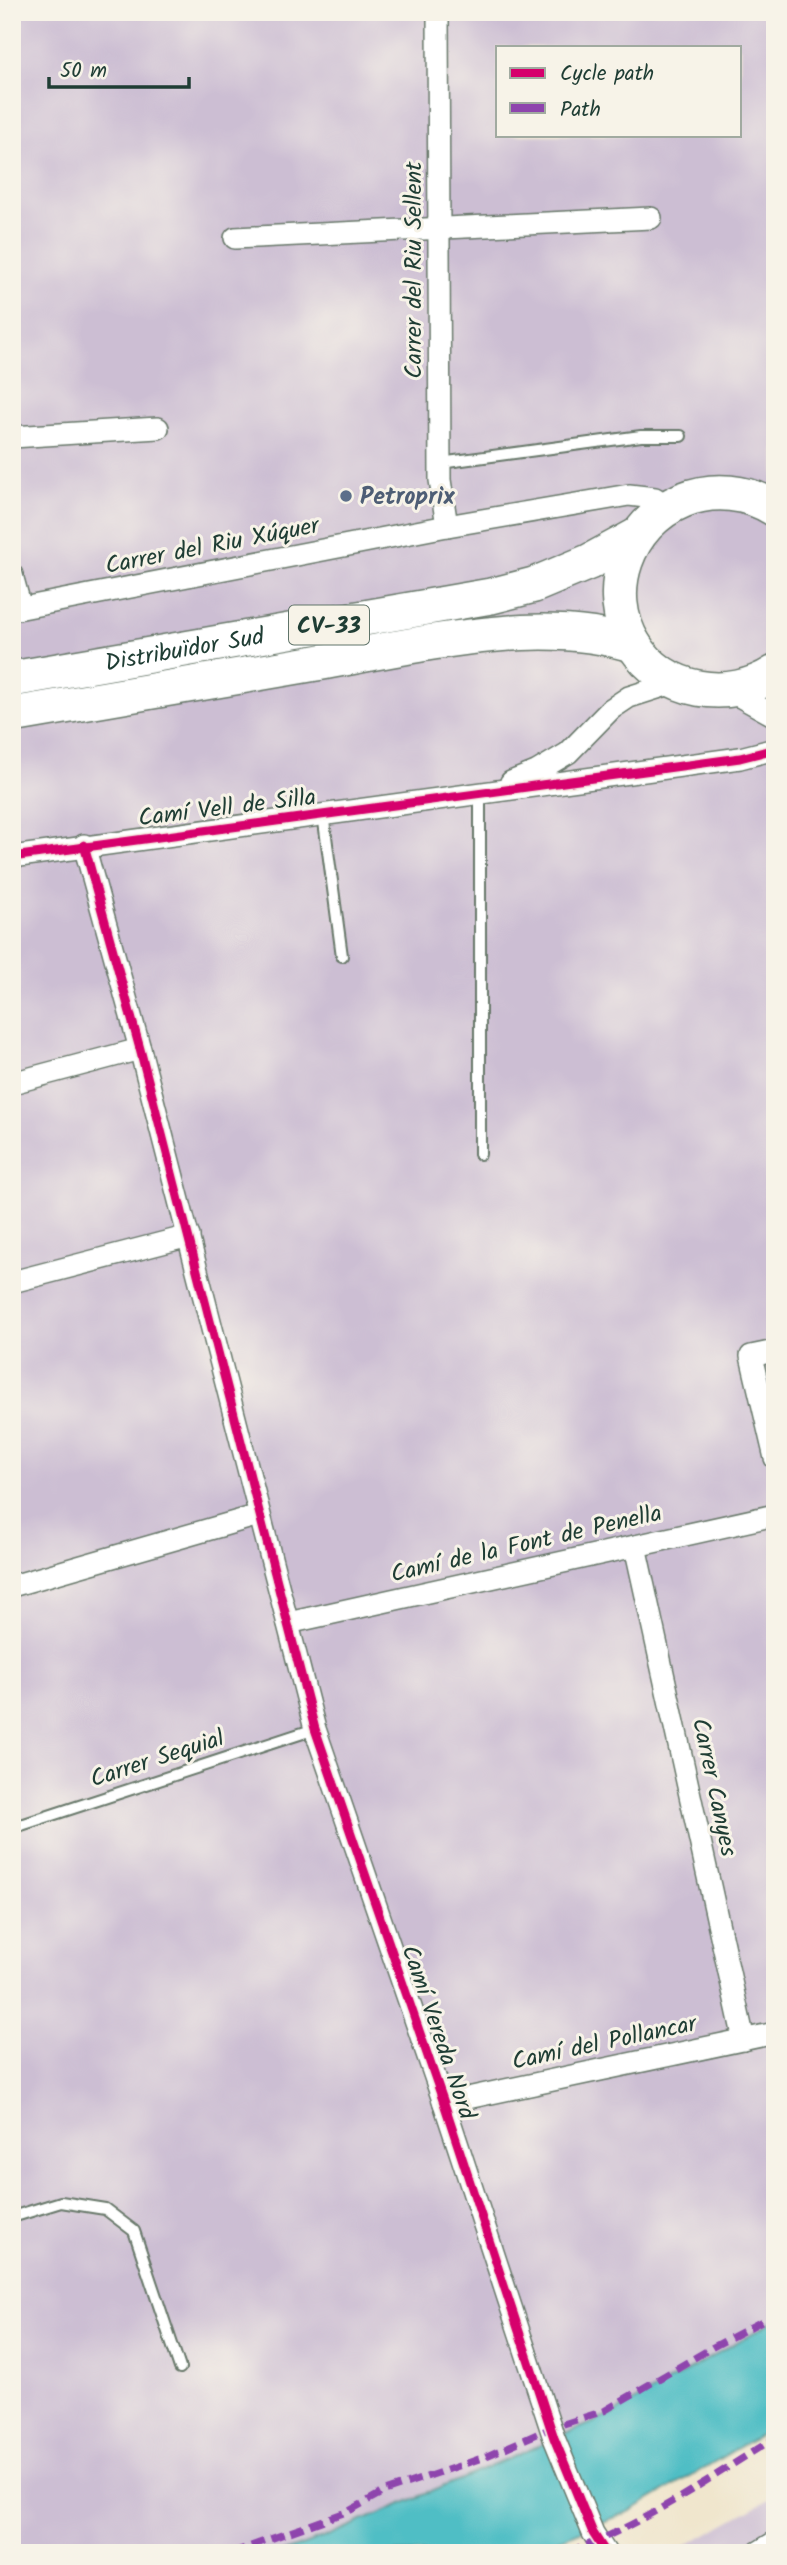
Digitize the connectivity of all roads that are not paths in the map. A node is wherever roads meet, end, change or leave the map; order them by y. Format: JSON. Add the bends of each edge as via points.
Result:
{"nodes":[{"id":1,"x":438,"y":12,"type":"edge"},
{"id":2,"x":651,"y":218,"type":"dead end"},
{"id":3,"x":439,"y":228,"type":"junction"},
{"id":4,"x":235,"y":238,"type":"dead end"},
{"id":5,"x":158,"y":428,"type":"dead end"},
{"id":6,"x":681,"y":436,"type":"dead end"},
{"id":7,"x":12,"y":437,"type":"edge"},
{"id":8,"x":440,"y":463,"type":"junction"},
{"id":9,"x":768,"y":499,"type":"edge"},
{"id":10,"x":667,"y":506,"type":"junction"},
{"id":11,"x":447,"y":526,"type":"junction"},
{"id":12,"x":635,"y":537,"type":"junction"},
{"id":13,"x":12,"y":575,"type":"edge"},
{"id":14,"x":16,"y":609,"type":"edge"},
{"id":15,"x":634,"y":645,"type":"junction"},
{"id":16,"x":775,"y":673,"type":"edge"},
{"id":17,"x":12,"y":679,"type":"edge"},
{"id":18,"x":676,"y":682,"type":"junction"},
{"id":19,"x":730,"y":691,"type":"junction"},
{"id":20,"x":12,"y":715,"type":"edge"},
{"id":21,"x":775,"y":716,"type":"edge"},
{"id":22,"x":775,"y":749,"type":"edge"},
{"id":23,"x":480,"y":794,"type":"junction"},
{"id":24,"x":323,"y":814,"type":"junction"},
{"id":25,"x":84,"y":845,"type":"junction"},
{"id":26,"x":12,"y":857,"type":"edge"},
{"id":27,"x":342,"y":956,"type":"dead end"},
{"id":28,"x":140,"y":1049,"type":"junction"},
{"id":29,"x":12,"y":1083,"type":"edge"},
{"id":30,"x":480,"y":1154,"type":"dead end"},
{"id":31,"x":189,"y":1236,"type":"junction"},
{"id":32,"x":12,"y":1282,"type":"edge"},
{"id":33,"x":775,"y":1351,"type":"edge"},
{"id":34,"x":775,"y":1458,"type":"edge"},
{"id":35,"x":259,"y":1515,"type":"junction"},
{"id":36,"x":775,"y":1515,"type":"edge"},
{"id":37,"x":635,"y":1546,"type":"junction"},
{"id":38,"x":12,"y":1587,"type":"edge"},
{"id":39,"x":288,"y":1623,"type":"junction"},
{"id":40,"x":315,"y":1729,"type":"junction"},
{"id":41,"x":12,"y":1828,"type":"edge"},
{"id":42,"x":775,"y":2033,"type":"edge"},
{"id":43,"x":744,"y":2040,"type":"junction"},
{"id":44,"x":444,"y":2103,"type":"junction"},
{"id":45,"x":12,"y":2217,"type":"edge"},
{"id":46,"x":180,"y":2368,"type":"dead end"},
{"id":47,"x":775,"y":2542,"type":"edge"},
{"id":48,"x":606,"y":2553,"type":"edge"},
{"id":49,"x":757,"y":2553,"type":"edge"}],
"edges":[{"from":1,"to":3,"type":"street","name":"Carrer del Riu Sellent"},
{"from":2,"to":3,"type":"street"},
{"from":3,"to":4,"type":"street"},
{"from":3,"to":8,"type":"street","name":"Carrer del Riu Sellent"},
{"from":5,"to":7,"type":"street"},
{"from":6,"to":8,"type":"lane","via":[[641,436]]},
{"from":8,"to":11,"type":"street","name":"Carrer del Riu Sellent"},
{"from":9,"to":10,"type":"highway","number":"CV-33","via":[[726,492],[695,495]]},
{"from":10,"to":11,"type":"street","name":"Carrer del Riu Xúquer","via":[[656,498],[629,495]]},
{"from":10,"to":12,"type":"highway","number":"CV-33"},
{"from":11,"to":14,"type":"street","name":"Carrer del Riu Xúquer"},
{"from":12,"to":15,"type":"highway","number":"CV-33","via":[[623,563],[619,591],[623,619]]},
{"from":12,"to":17,"type":"highway","name":"Distribuïdor Sud","number":"CV-33","via":[[534,585],[491,596]]},
{"from":13,"to":14,"type":"street"},
{"from":15,"to":18,"type":"highway","number":"CV-33","via":[[653,667]]},
{"from":15,"to":20,"type":"highway","name":"Distribuïdor Sud","number":"CV-33","via":[[564,633],[475,637]]},
{"from":16,"to":19,"type":"highway","number":"CV-33","via":[[761,683]]},
{"from":18,"to":19,"type":"highway","number":"CV-33","via":[[702,691]]},
{"from":18,"to":23,"type":"street","via":[[629,697],[568,753],[536,772]]},
{"from":19,"to":21,"type":"street"},
{"from":22,"to":23,"type":"street","name":"Camí Vell de Silla","via":[[740,758]]},
{"from":23,"to":24,"type":"street","name":"Camí Vell de Silla"},
{"from":23,"to":30,"type":"lane"},
{"from":24,"to":25,"type":"street","name":"Camí Vell de Silla"},
{"from":24,"to":27,"type":"lane"},
{"from":25,"to":26,"type":"street","name":"Camí Vell de Silla"},
{"from":25,"to":28,"type":"street"},
{"from":28,"to":29,"type":"street"},
{"from":28,"to":31,"type":"street"},
{"from":31,"to":32,"type":"street"},
{"from":31,"to":35,"type":"street","name":"Camí Vereda Nord"},
{"from":33,"to":34,"type":"street","via":[[751,1356]]},
{"from":35,"to":38,"type":"street"},
{"from":35,"to":39,"type":"street","name":"Camí Vereda Nord"},
{"from":36,"to":37,"type":"street","name":"Camí de la Font de Penella"},
{"from":37,"to":39,"type":"street","name":"Camí de la Font de Penella"},
{"from":37,"to":43,"type":"street","name":"Carrer Canyes"},
{"from":39,"to":40,"type":"street","name":"Camí Vereda Nord"},
{"from":40,"to":41,"type":"lane","name":"Carrer Sequial"},
{"from":40,"to":44,"type":"street","name":"Camí Vereda Nord"},
{"from":42,"to":43,"type":"street","name":"Camí del Pollancar"},
{"from":43,"to":44,"type":"street","name":"Camí del Pollancar"},
{"from":44,"to":48,"type":"street","name":"Camí Vereda Nord","via":[[554,2438],[593,2533]]},
{"from":45,"to":46,"type":"lane","via":[[61,2202],[104,2209],[134,2231]]},
{"from":47,"to":49,"type":"street"}]}
